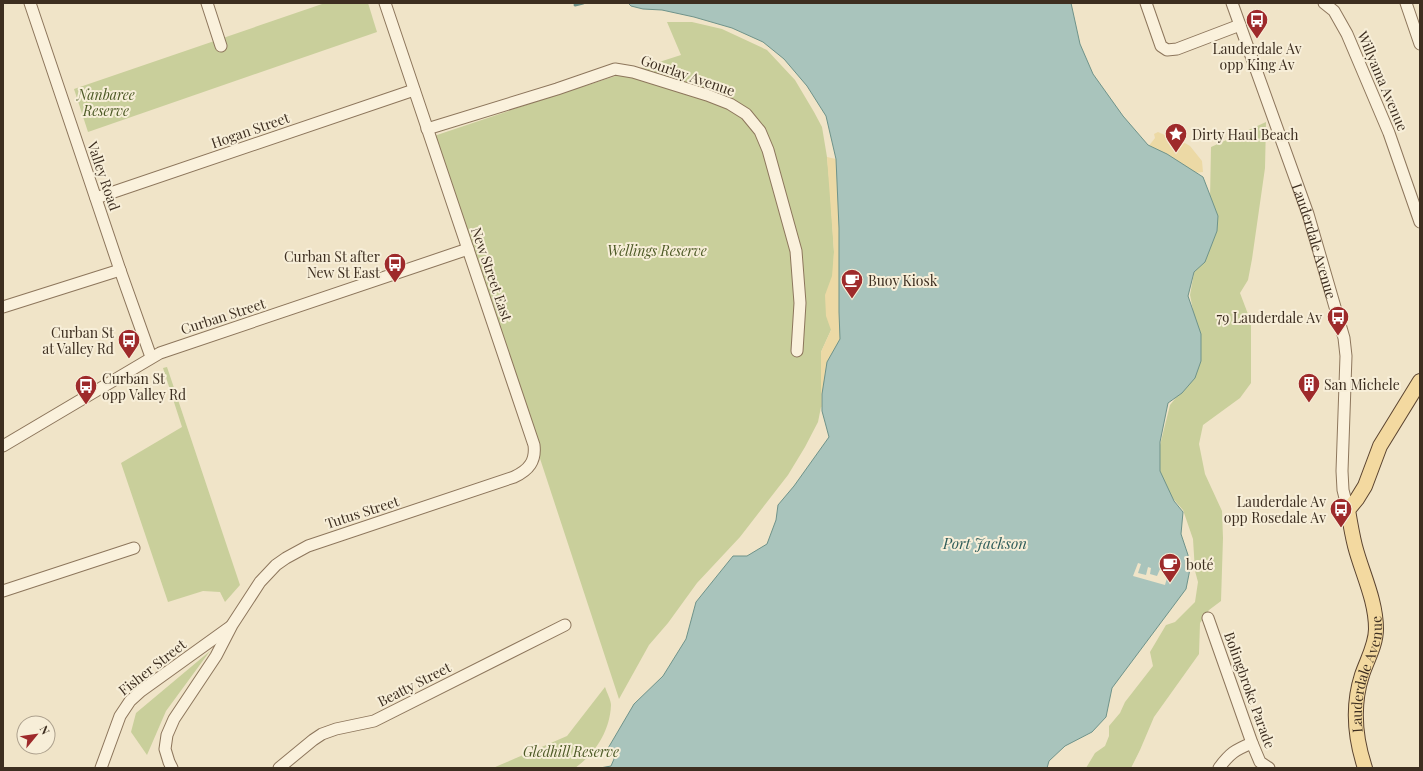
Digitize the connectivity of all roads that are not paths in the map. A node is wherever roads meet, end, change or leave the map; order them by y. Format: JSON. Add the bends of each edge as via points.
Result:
{"nodes":[{"id":1,"x":30,"y":3,"type":"edge"},
{"id":2,"x":207,"y":3,"type":"edge"},
{"id":3,"x":385,"y":3,"type":"edge"},
{"id":4,"x":1146,"y":3,"type":"edge"},
{"id":5,"x":1232,"y":3,"type":"edge"},
{"id":6,"x":1324,"y":3,"type":"edge"},
{"id":7,"x":1406,"y":3,"type":"edge"},
{"id":8,"x":1240,"y":25,"type":"junction"},
{"id":9,"x":1420,"y":44,"type":"edge"},
{"id":10,"x":221,"y":46,"type":"dead end"},
{"id":11,"x":414,"y":90,"type":"junction"},
{"id":12,"x":427,"y":129,"type":"junction"},
{"id":13,"x":96,"y":198,"type":"junction"},
{"id":14,"x":1420,"y":222,"type":"edge"},
{"id":15,"x":468,"y":249,"type":"junction"},
{"id":16,"x":120,"y":270,"type":"junction"},
{"id":17,"x":3,"y":308,"type":"edge"},
{"id":18,"x":797,"y":351,"type":"dead end"},
{"id":19,"x":151,"y":358,"type":"junction"},
{"id":20,"x":1420,"y":381,"type":"edge"},
{"id":21,"x":3,"y":446,"type":"edge"},
{"id":22,"x":530,"y":467,"type":"joint"},
{"id":23,"x":1348,"y":510,"type":"junction"},
{"id":24,"x":134,"y":548,"type":"dead end"},
{"id":25,"x":3,"y":590,"type":"edge"},
{"id":26,"x":1208,"y":618,"type":"dead end"},
{"id":27,"x":565,"y":625,"type":"dead end"},
{"id":28,"x":232,"y":626,"type":"junction"},
{"id":29,"x":1252,"y":743,"type":"junction"},
{"id":30,"x":101,"y":768,"type":"edge"},
{"id":31,"x":172,"y":768,"type":"edge"},
{"id":32,"x":279,"y":768,"type":"edge"},
{"id":33,"x":1219,"y":768,"type":"edge"},
{"id":34,"x":1269,"y":768,"type":"edge"},
{"id":35,"x":1365,"y":768,"type":"edge"}],
"edges":[{"from":1,"to":13,"type":"street","name":"Valley Road"},
{"from":2,"to":10,"type":"street"},
{"from":3,"to":11,"type":"street","name":"New Street East"},
{"from":4,"to":8,"type":"street","via":[[1161,46],[1167,50],[1177,49]]},
{"from":5,"to":8,"type":"street","name":"Lauderdale Avenue"},
{"from":6,"to":14,"type":"street","name":"Willyama Avenue","via":[[1334,11],[1347,34],[1389,133]]},
{"from":7,"to":9,"type":"street"},
{"from":8,"to":23,"type":"street","name":"Lauderdale Avenue","via":[[1308,214],[1344,338],[1346,356],[1342,471]]},
{"from":11,"to":12,"type":"street","name":"New Street East"},
{"from":11,"to":13,"type":"street","name":"Hogan Street"},
{"from":12,"to":15,"type":"street","name":"New Street East"},
{"from":12,"to":18,"type":"street","name":"Gourlay Avenue","via":[[615,69],[633,72],[730,104],[746,114],[760,131],[768,150],[795,247],[800,303]]},
{"from":13,"to":16,"type":"street","name":"Valley Road"},
{"from":15,"to":19,"type":"street","name":"Curban Street"},
{"from":15,"to":22,"type":"street","name":"New Street East","via":[[534,445]]},
{"from":16,"to":17,"type":"street"},
{"from":16,"to":19,"type":"street","name":"Valley Road"},
{"from":19,"to":21,"type":"street","name":"Curban Street"},
{"from":20,"to":23,"type":"main road","via":[[1380,446],[1365,486]]},
{"from":22,"to":28,"type":"street","name":"Tutus Street","via":[[514,477],[336,536],[297,552],[269,573]]},
{"from":23,"to":35,"type":"main road","name":"Lauderdale Avenue","via":[[1376,628],[1372,650],[1359,688],[1356,715],[1358,742]]},
{"from":24,"to":25,"type":"street"},
{"from":26,"to":29,"type":"street","name":"Bolingbroke Parade"},
{"from":27,"to":32,"type":"street","name":"Beatty Street","via":[[374,721],[322,734]]},
{"from":28,"to":30,"type":"street","name":"Fisher Street","via":[[130,701],[118,721]]},
{"from":28,"to":31,"type":"street","name":"Tutus Street","via":[[167,735],[165,749]]},
{"from":29,"to":33,"type":"street","via":[[1228,755]]},
{"from":29,"to":34,"type":"street","name":"Bolingbroke Parade","via":[[1260,762]]}]}
